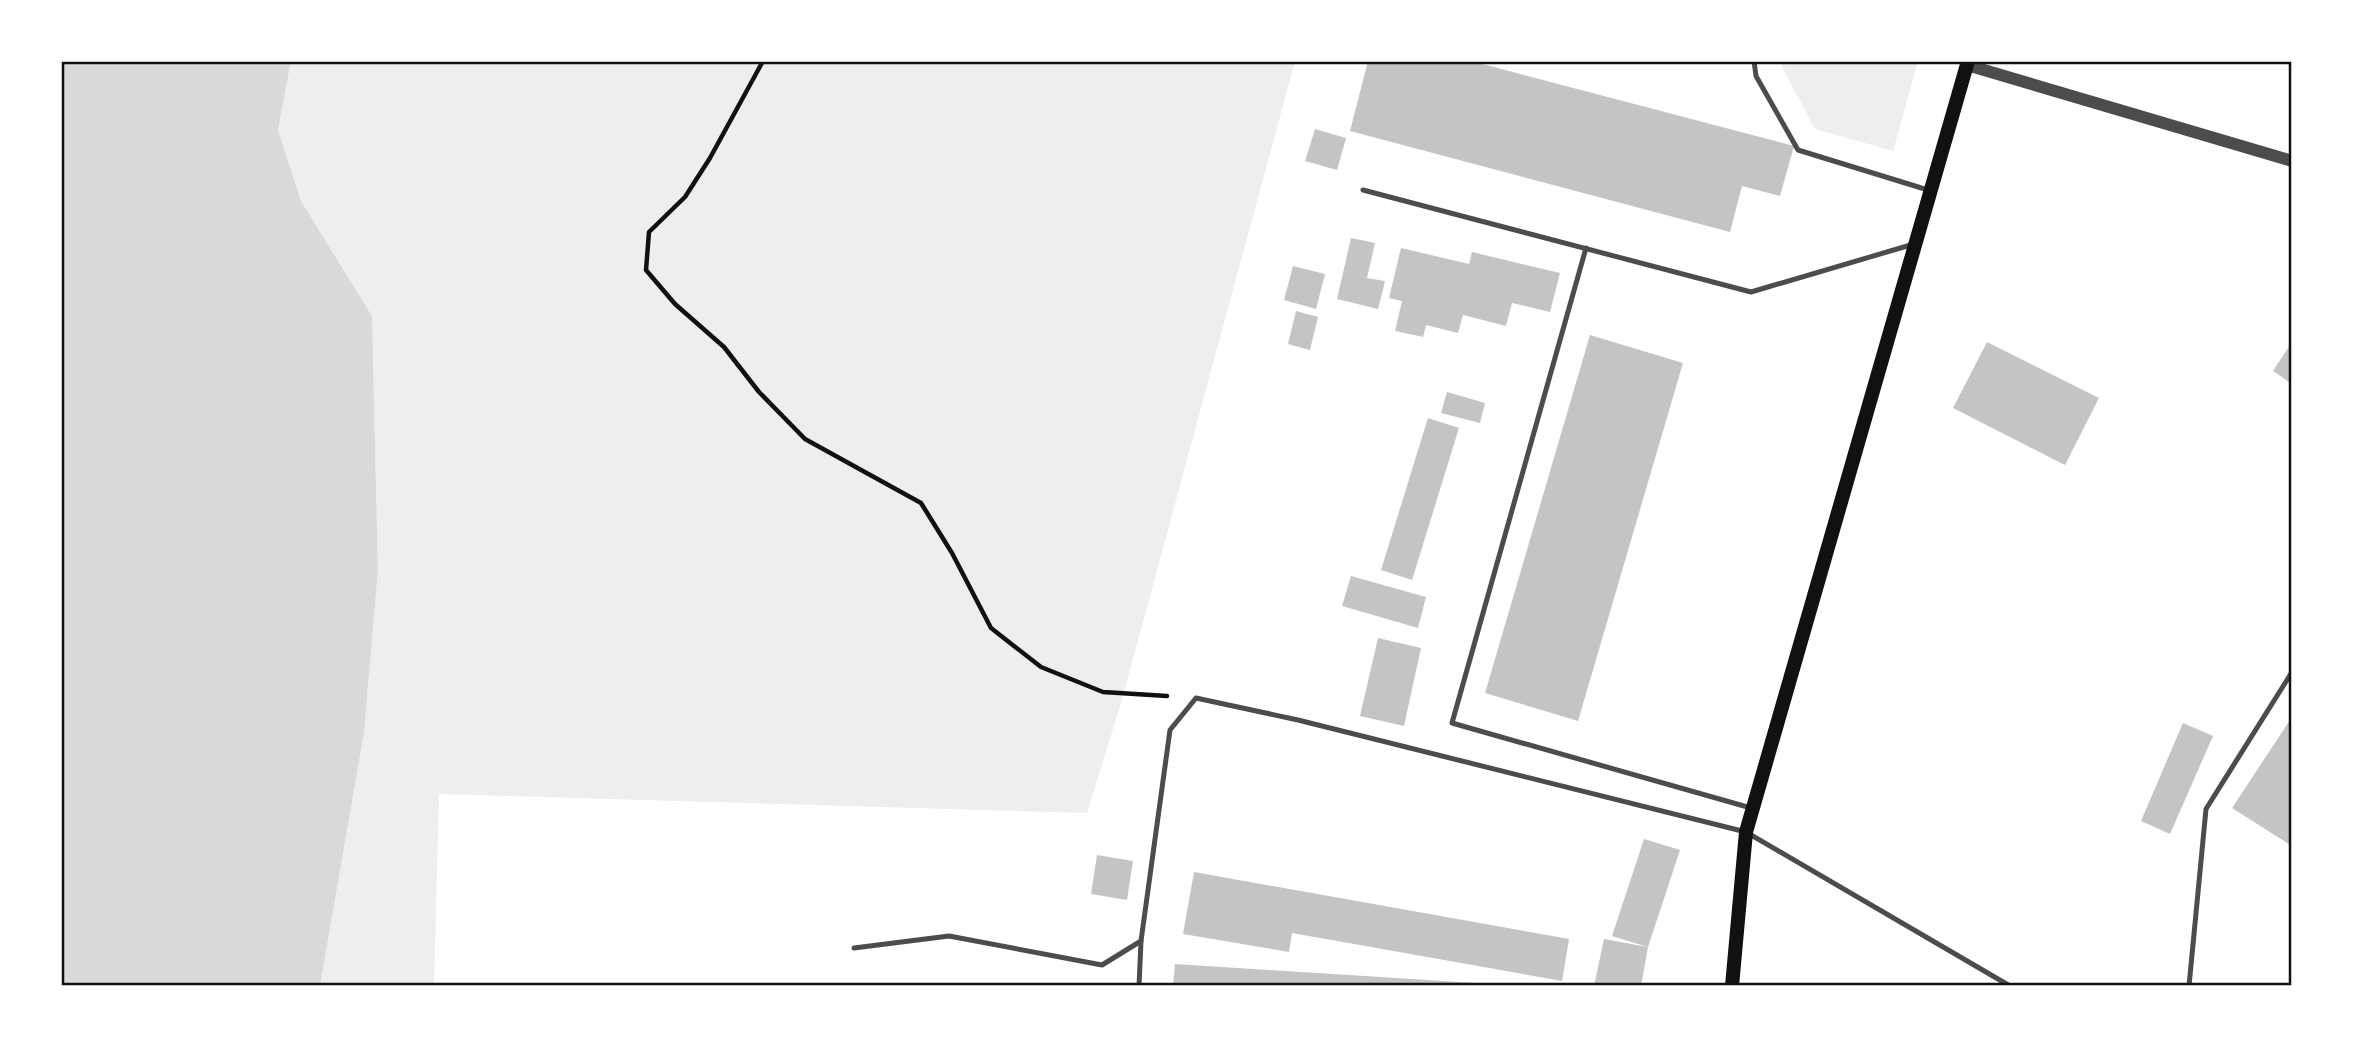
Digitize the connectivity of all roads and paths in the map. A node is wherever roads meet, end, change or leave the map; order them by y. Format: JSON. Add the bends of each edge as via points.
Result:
{"nodes":[{"id":1,"x":763,"y":61,"type":"edge"},
{"id":2,"x":1754,"y":61,"type":"edge"},
{"id":3,"x":1968,"y":63,"type":"edge"},
{"id":4,"x":2292,"y":161,"type":"edge"},
{"id":5,"x":1363,"y":190,"type":"dead end"},
{"id":6,"x":1931,"y":191,"type":"junction"},
{"id":7,"x":1917,"y":243,"type":"junction"},
{"id":8,"x":1586,"y":248,"type":"junction"},
{"id":9,"x":2292,"y":672,"type":"edge"},
{"id":10,"x":1196,"y":698,"type":"junction"},
{"id":11,"x":1753,"y":809,"type":"junction"},
{"id":12,"x":1746,"y":832,"type":"junction"},
{"id":13,"x":1141,"y":942,"type":"junction"},
{"id":14,"x":854,"y":948,"type":"dead end"},
{"id":15,"x":1139,"y":986,"type":"edge"},
{"id":16,"x":1732,"y":986,"type":"edge"},
{"id":17,"x":2010,"y":986,"type":"edge"},
{"id":18,"x":2189,"y":986,"type":"edge"}],
"edges":[{"from":1,"to":10,"type":"path","via":[[685,197],[649,232],[646,270],[675,304],[724,347],[805,439],[921,503],[991,628],[1041,667],[1102,692]]},
{"from":2,"to":6,"type":"lane","via":[[1756,76],[1798,150]]},
{"from":3,"to":4,"type":"street"},
{"from":3,"to":6,"type":"main road"},
{"from":5,"to":8,"type":"lane"},
{"from":6,"to":7,"type":"main road"},
{"from":7,"to":8,"type":"lane","via":[[1751,292]]},
{"from":7,"to":11,"type":"main road"},
{"from":8,"to":11,"type":"lane","via":[[1452,723]]},
{"from":9,"to":18,"type":"lane","via":[[2206,809]]},
{"from":10,"to":12,"type":"lane"},
{"from":10,"to":13,"type":"lane","via":[[1170,730]]},
{"from":11,"to":12,"type":"main road"},
{"from":12,"to":16,"type":"main road"},
{"from":12,"to":17,"type":"lane"},
{"from":13,"to":14,"type":"lane","via":[[1102,965],[949,936]]},
{"from":13,"to":15,"type":"lane"}]}
